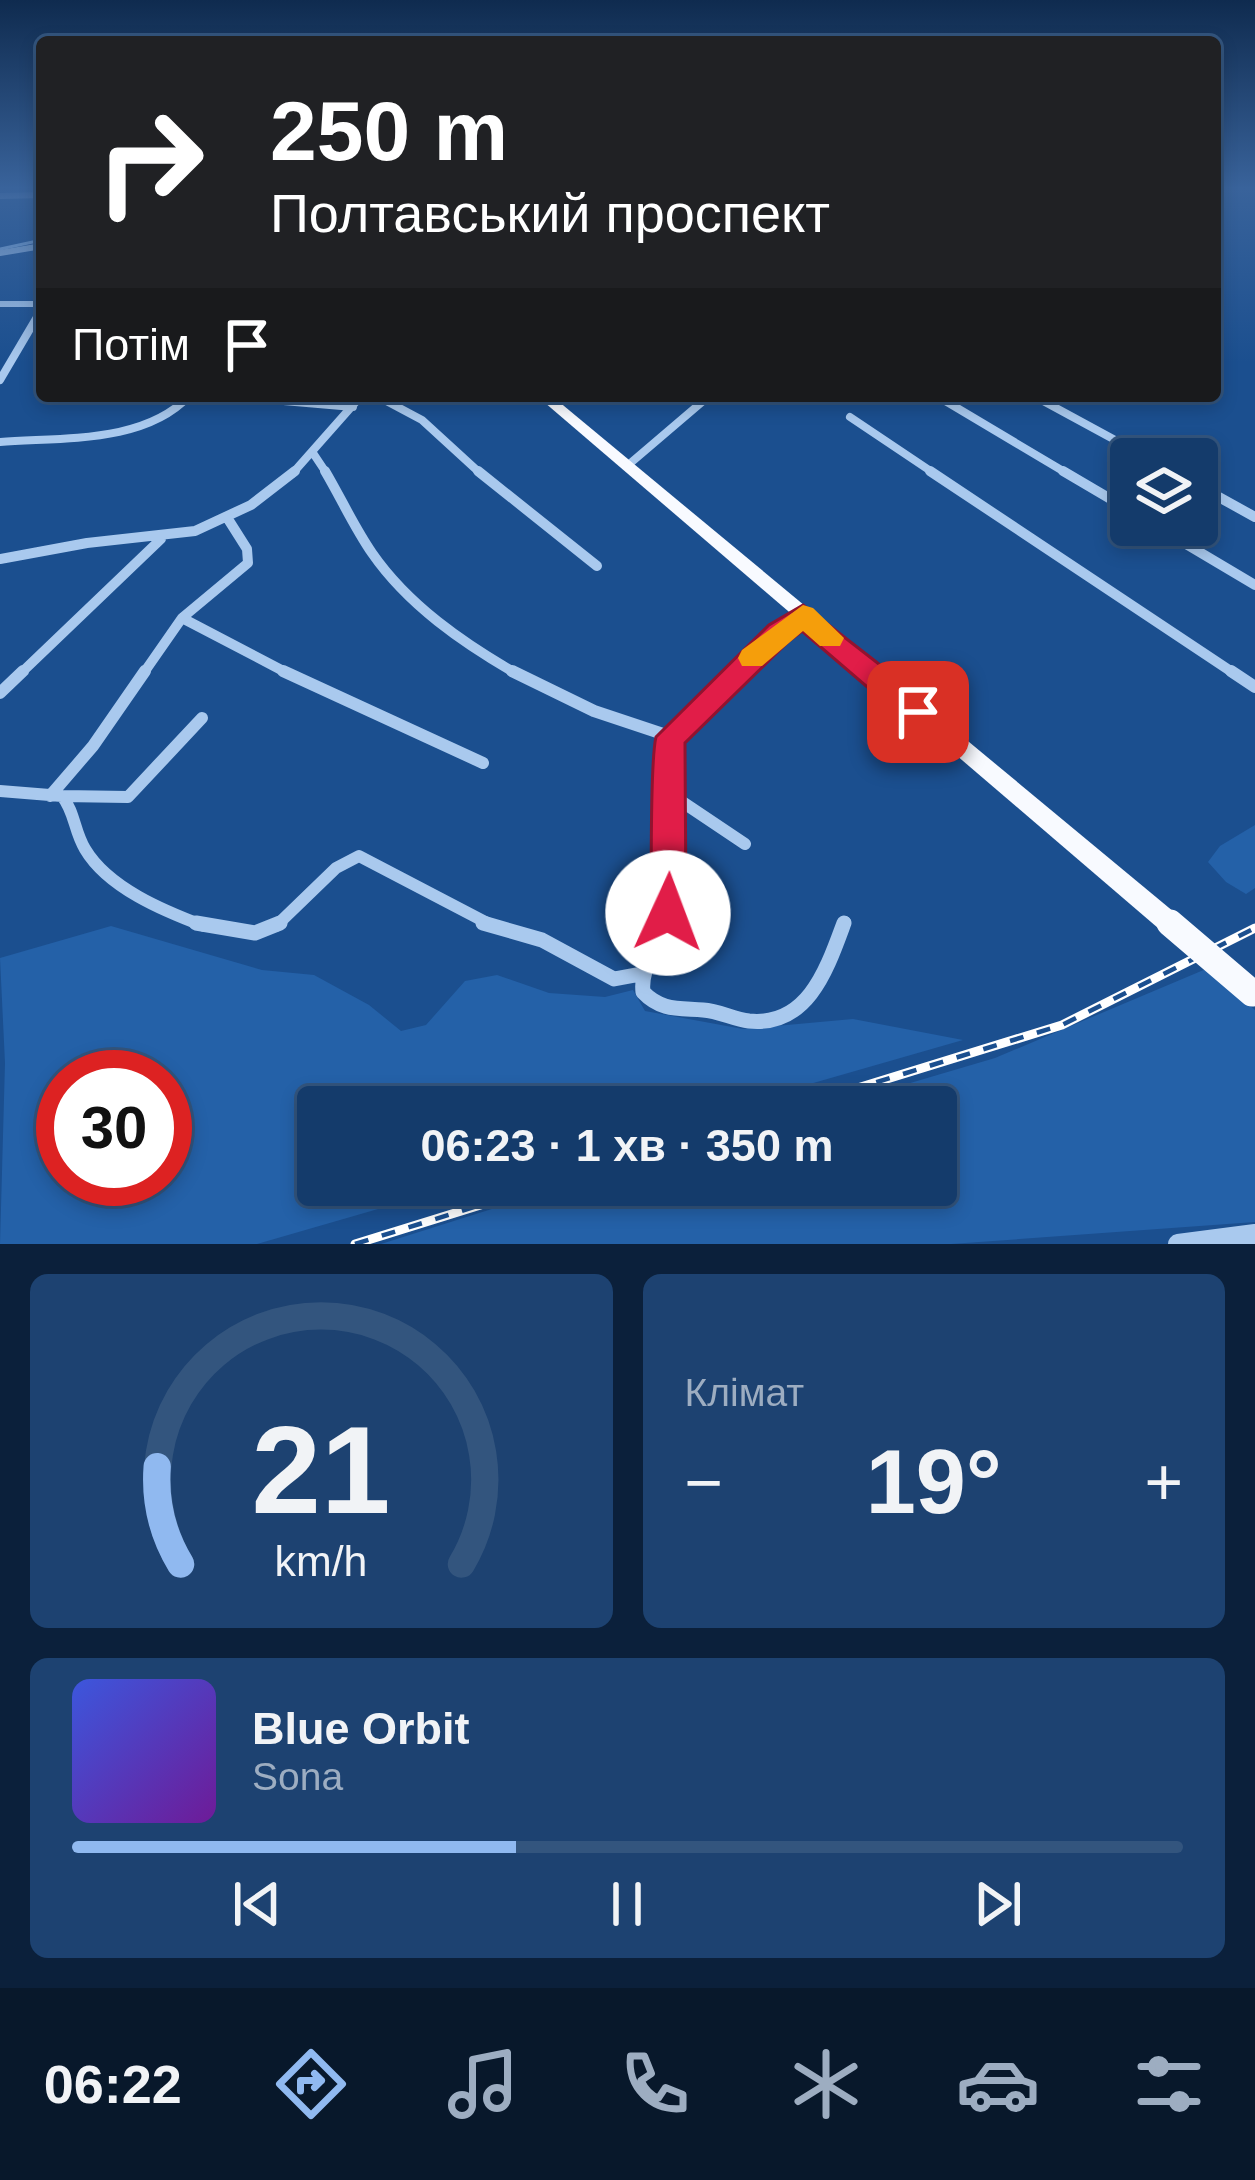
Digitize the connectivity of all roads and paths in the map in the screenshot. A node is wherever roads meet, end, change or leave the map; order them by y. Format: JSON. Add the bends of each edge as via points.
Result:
{"nodes":[{"id":1,"x":36,"y":246,"type":"edge"},
{"id":2,"x":0,"y":253,"type":"edge"},
{"id":3,"x":0,"y":304,"type":"edge"},
{"id":4,"x":36,"y":306,"type":"edge"},
{"id":5,"x":36,"y":317,"type":"edge"},
{"id":6,"x":0,"y":380,"type":"edge"},
{"id":7,"x":186,"y":402,"type":"edge"},
{"id":8,"x":294,"y":402,"type":"edge"},
{"id":9,"x":357,"y":402,"type":"edge"},
{"id":10,"x":391,"y":402,"type":"edge"},
{"id":11,"x":551,"y":402,"type":"edge"},
{"id":12,"x":702,"y":402,"type":"edge"},
{"id":13,"x":947,"y":402,"type":"edge"},
{"id":14,"x":1045,"y":402,"type":"edge"},
{"id":15,"x":353,"y":407,"type":"junction"},
{"id":16,"x":850,"y":417,"type":"dead end"},
{"id":17,"x":1111,"y":438,"type":"edge"},
{"id":18,"x":0,"y":442,"type":"edge"},
{"id":19,"x":314,"y":453,"type":"junction"},
{"id":20,"x":627,"y":466,"type":"junction"},
{"id":21,"x":1218,"y":497,"type":"edge"},
{"id":22,"x":1110,"y":499,"type":"edge"},
{"id":23,"x":1255,"y":517,"type":"edge"},
{"id":24,"x":228,"y":519,"type":"junction"},
{"id":25,"x":161,"y":539,"type":"junction"},
{"id":26,"x":1189,"y":546,"type":"edge"},
{"id":27,"x":0,"y":559,"type":"edge"},
{"id":28,"x":597,"y":566,"type":"dead end"},
{"id":29,"x":1255,"y":585,"type":"edge"},
{"id":30,"x":803,"y":616,"type":"junction"},
{"id":31,"x":182,"y":618,"type":"junction"},
{"id":32,"x":1255,"y":687,"type":"edge"},
{"id":33,"x":0,"y":693,"type":"edge"},
{"id":34,"x":202,"y":718,"type":"dead end"},
{"id":35,"x":672,"y":737,"type":"junction"},
{"id":36,"x":483,"y":763,"type":"dead end"},
{"id":37,"x":0,"y":791,"type":"edge"},
{"id":38,"x":666,"y":791,"type":"junction"},
{"id":39,"x":56,"y":796,"type":"junction"},
{"id":40,"x":745,"y":844,"type":"dead end"},
{"id":41,"x":845,"y":922,"type":"dead end"},
{"id":42,"x":641,"y":974,"type":"junction"},
{"id":43,"x":1253,"y":994,"type":"edge"},
{"id":44,"x":1255,"y":1234,"type":"edge"},
{"id":45,"x":1178,"y":1244,"type":"edge"}],
"edges":[{"from":1,"to":2,"type":"street"},
{"from":3,"to":4,"type":"street"},
{"from":5,"to":6,"type":"street"},
{"from":7,"to":18,"type":"street","via":[[150,423]]},
{"from":8,"to":15,"type":"street"},
{"from":9,"to":15,"type":"street"},
{"from":10,"to":28,"type":"street","via":[[412,411]]},
{"from":11,"to":20,"type":"highway"},
{"from":12,"to":20,"type":"street"},
{"from":13,"to":22,"type":"street"},
{"from":14,"to":17,"type":"street"},
{"from":15,"to":19,"type":"street"},
{"from":16,"to":32,"type":"street"},
{"from":19,"to":24,"type":"street"},
{"from":19,"to":35,"type":"street","via":[[404,594],[577,703]]},
{"from":20,"to":30,"type":"highway"},
{"from":21,"to":23,"type":"street"},
{"from":24,"to":25,"type":"street"},
{"from":24,"to":31,"type":"street","via":[[248,563]]},
{"from":25,"to":27,"type":"street"},
{"from":25,"to":33,"type":"street"},
{"from":26,"to":29,"type":"street"},
{"from":30,"to":35,"type":"street"},
{"from":30,"to":43,"type":"highway","bridge":true},
{"from":31,"to":36,"type":"street"},
{"from":31,"to":39,"type":"street"},
{"from":34,"to":39,"type":"street","via":[[128,797]]},
{"from":35,"to":38,"type":"street"},
{"from":37,"to":39,"type":"street"},
{"from":38,"to":40,"type":"street"},
{"from":38,"to":42,"type":"street","via":[[672,889],[659,945]]},
{"from":39,"to":42,"type":"street","via":[[69,803],[79,840],[109,875],[202,926],[259,935],[359,856],[488,926],[542,940],[614,979]]},
{"from":41,"to":42,"type":"street","via":[[811,999],[774,1019],[655,1005]]},
{"from":44,"to":45,"type":"street"}]}
